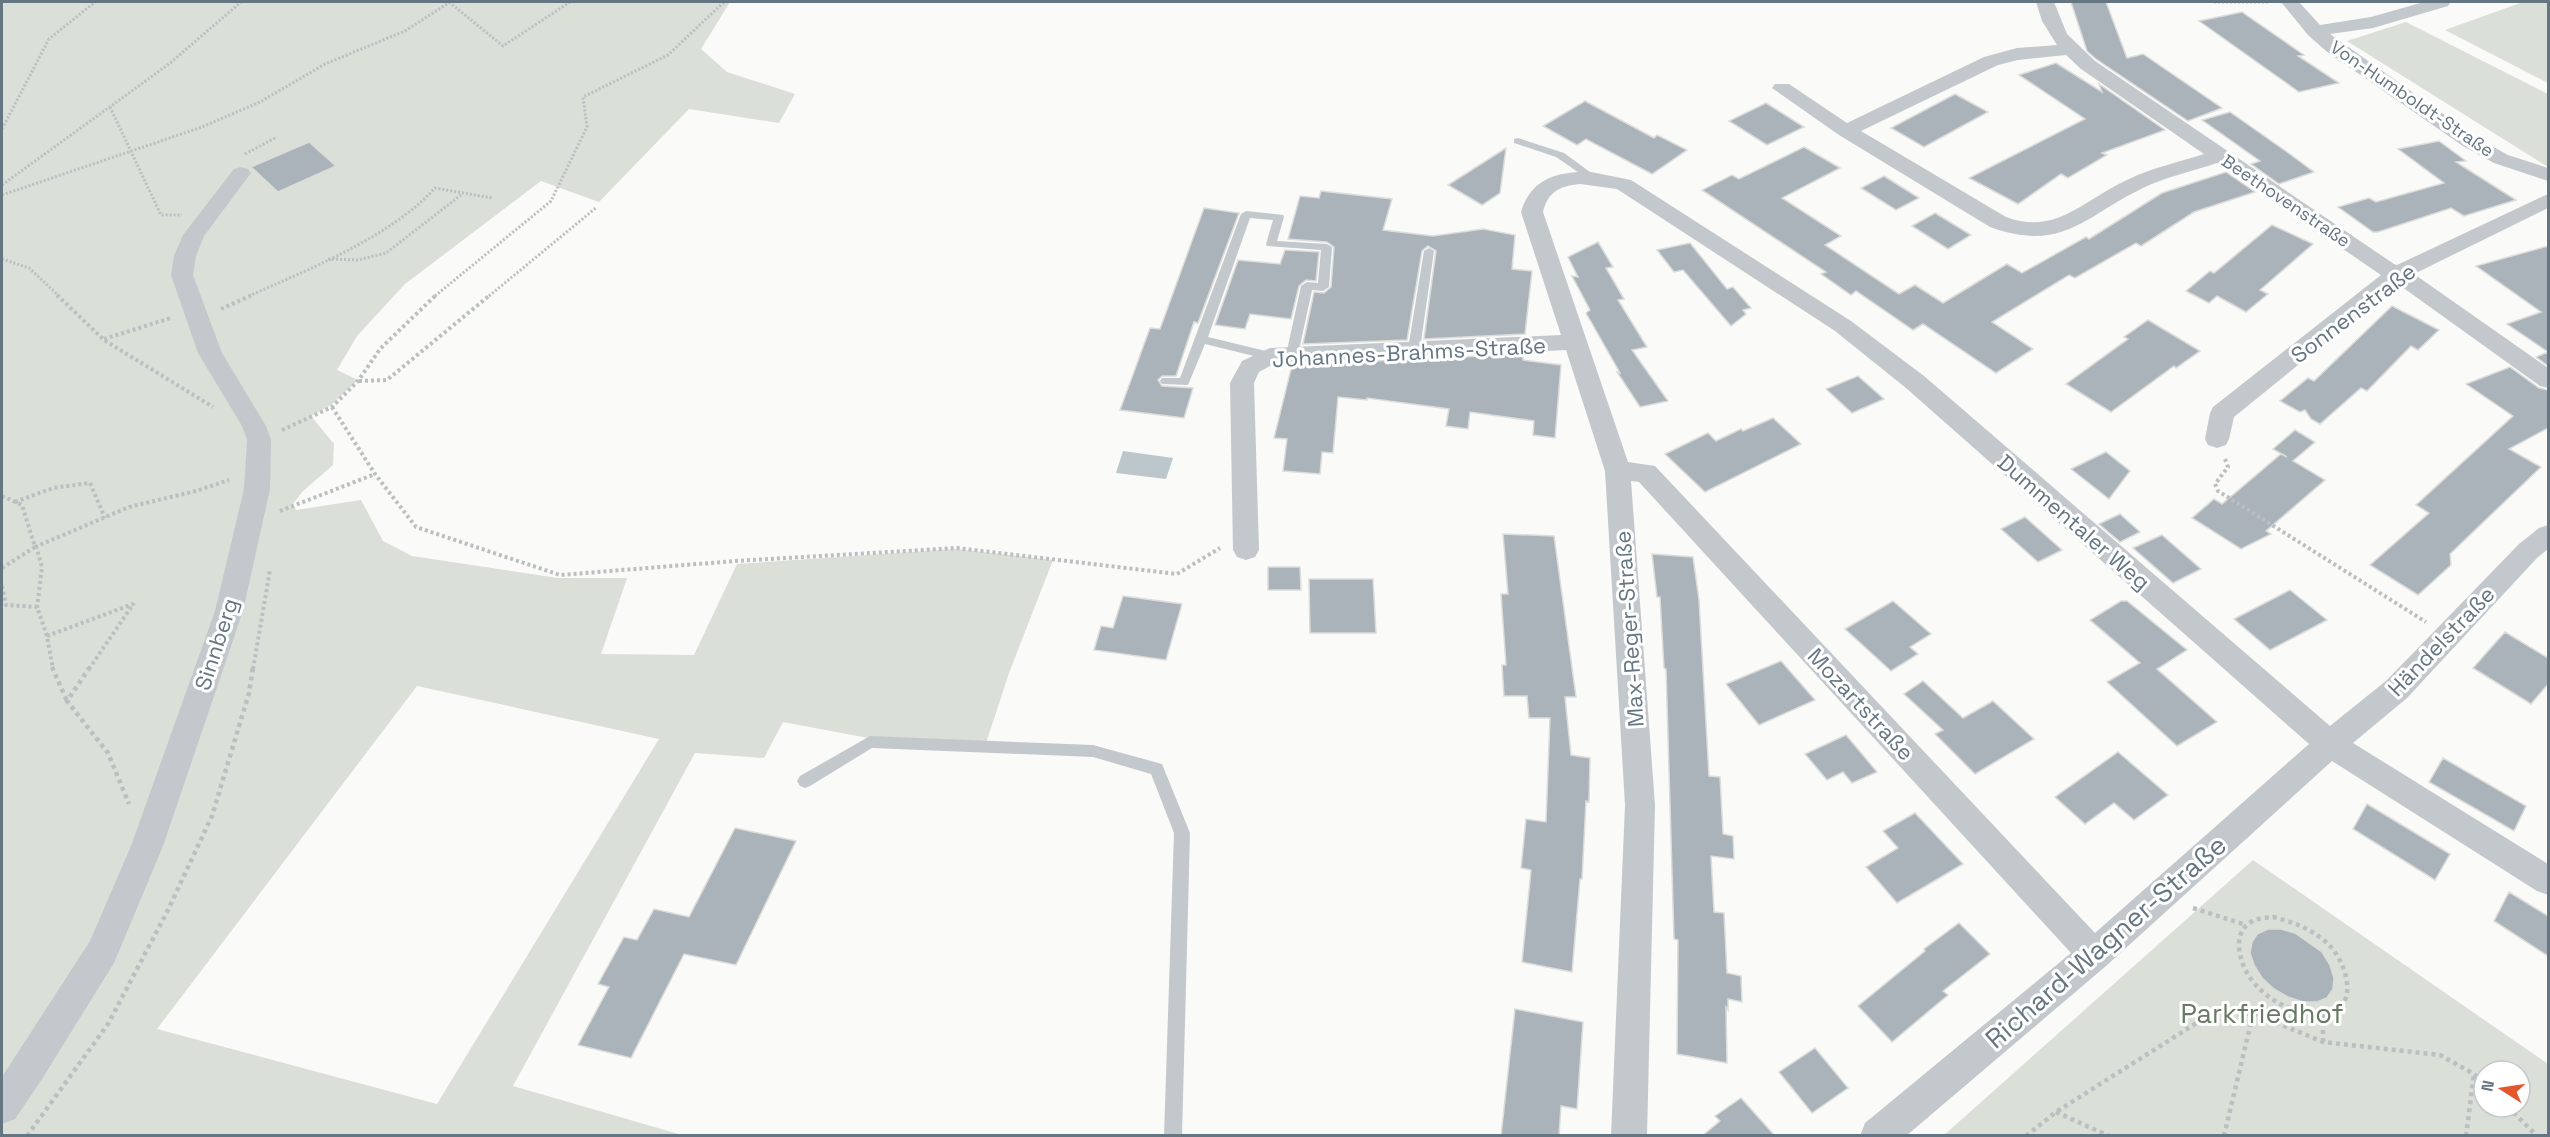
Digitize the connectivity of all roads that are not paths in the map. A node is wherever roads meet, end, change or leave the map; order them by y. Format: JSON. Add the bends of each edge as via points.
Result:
{"nodes":[{"id":1,"x":2045,"y":2,"type":"edge"},
{"id":2,"x":2290,"y":2,"type":"edge"},
{"id":3,"x":2442,"y":2,"type":"edge"},
{"id":4,"x":2315,"y":31,"type":"junction"},
{"id":5,"x":2070,"y":49,"type":"junction"},
{"id":6,"x":1782,"y":88,"type":"dead end"},
{"id":7,"x":1846,"y":131,"type":"junction"},
{"id":8,"x":1518,"y":141,"type":"dead end"},
{"id":9,"x":2218,"y":156,"type":"junction"},
{"id":10,"x":241,"y":173,"type":"dead end"},
{"id":11,"x":2548,"y":175,"type":"edge"},
{"id":12,"x":1592,"y":177,"type":"junction"},
{"id":13,"x":2548,"y":200,"type":"edge"},
{"id":14,"x":1429,"y":252,"type":"dead end"},
{"id":15,"x":2398,"y":273,"type":"junction"},
{"id":16,"x":1201,"y":339,"type":"junction"},
{"id":17,"x":1574,"y":342,"type":"junction"},
{"id":18,"x":1414,"y":349,"type":"junction"},
{"id":19,"x":1281,"y":355,"type":"junction"},
{"id":20,"x":2548,"y":380,"type":"edge"},
{"id":21,"x":1166,"y":381,"type":"dead end"},
{"id":22,"x":2217,"y":439,"type":"road end"},
{"id":23,"x":1618,"y":471,"type":"junction"},
{"id":24,"x":2548,"y":536,"type":"edge"},
{"id":25,"x":1246,"y":541,"type":"road end"},
{"id":26,"x":2330,"y":744,"type":"junction"},
{"id":27,"x":805,"y":781,"type":"dead end"},
{"id":28,"x":2548,"y":881,"type":"edge"},
{"id":29,"x":2094,"y":955,"type":"junction"},
{"id":30,"x":2,"y":1106,"type":"edge"},
{"id":31,"x":1173,"y":1136,"type":"edge"},
{"id":32,"x":1629,"y":1136,"type":"edge"},
{"id":33,"x":1878,"y":1136,"type":"edge"}],
"edges":[{"from":1,"to":5,"type":"street","name":"Beethovenstraße","via":[[2049,19]]},
{"from":2,"to":4,"type":"street","name":"Von-Humboldt-Straße"},
{"from":3,"to":4,"type":"street","via":[[2373,22]]},
{"from":4,"to":11,"type":"street","name":"Von-Humboldt-Straße","via":[[2470,142],[2501,159]]},
{"from":5,"to":7,"type":"street","via":[[2017,54],[1991,62]]},
{"from":5,"to":9,"type":"street","name":"Beethovenstraße"},
{"from":6,"to":7,"type":"street"},
{"from":7,"to":9,"type":"street","via":[[1998,222],[2024,231],[2058,227],[2137,183]]},
{"from":8,"to":12,"type":"lane","via":[[1560,155]]},
{"from":9,"to":15,"type":"street","name":"Beethovenstraße","via":[[2386,269]]},
{"from":10,"to":30,"type":"street","name":"Sinnberg","via":[[194,235],[182,275],[210,352],[257,433],[257,489],[228,611],[147,846],[102,952]]},
{"from":12,"to":17,"type":"street","name":"Max-Reger-Straße","via":[[1558,181],[1537,195],[1532,212]]},
{"from":12,"to":26,"type":"street","name":"Dummentaler Weg","via":[[1624,184],[1843,326],[1915,382]]},
{"from":13,"to":15,"type":"street","name":"Sonnenstraße"},
{"from":14,"to":18,"type":"lane"},
{"from":15,"to":20,"type":"street","name":"Beethovenstraße"},
{"from":15,"to":22,"type":"street","name":"Sonnenstraße","via":[[2222,413]]},
{"from":16,"to":19,"type":"lane"},
{"from":16,"to":19,"type":"lane","via":[[1246,214],[1279,217],[1271,244],[1327,247],[1323,287],[1307,285]]},
{"from":16,"to":21,"type":"lane","via":[[1184,382]]},
{"from":17,"to":18,"type":"street","name":"Johannes-Brahms-Straße"},
{"from":17,"to":23,"type":"street","name":"Max-Reger-Straße"},
{"from":18,"to":19,"type":"street","name":"Johannes-Brahms-Straße"},
{"from":19,"to":25,"type":"street","name":"Johannes-Brahms-Straße","via":[[1250,367],[1242,383]]},
{"from":23,"to":29,"type":"street","name":"Mozartstraße","via":[[1646,473]]},
{"from":23,"to":32,"type":"street","name":"Max-Reger-Straße","via":[[1640,805]]},
{"from":24,"to":26,"type":"street","name":"Händelstraße","via":[[2528,551],[2397,689]]},
{"from":26,"to":28,"type":"street","name":"Dummentaler Weg"},
{"from":26,"to":29,"type":"street","name":"Richard-Wagner-Straße"},
{"from":27,"to":31,"type":"lane","via":[[870,742],[1093,751],[1157,769],[1182,832]]},
{"from":29,"to":33,"type":"street","name":"Richard-Wagner-Straße"}]}
